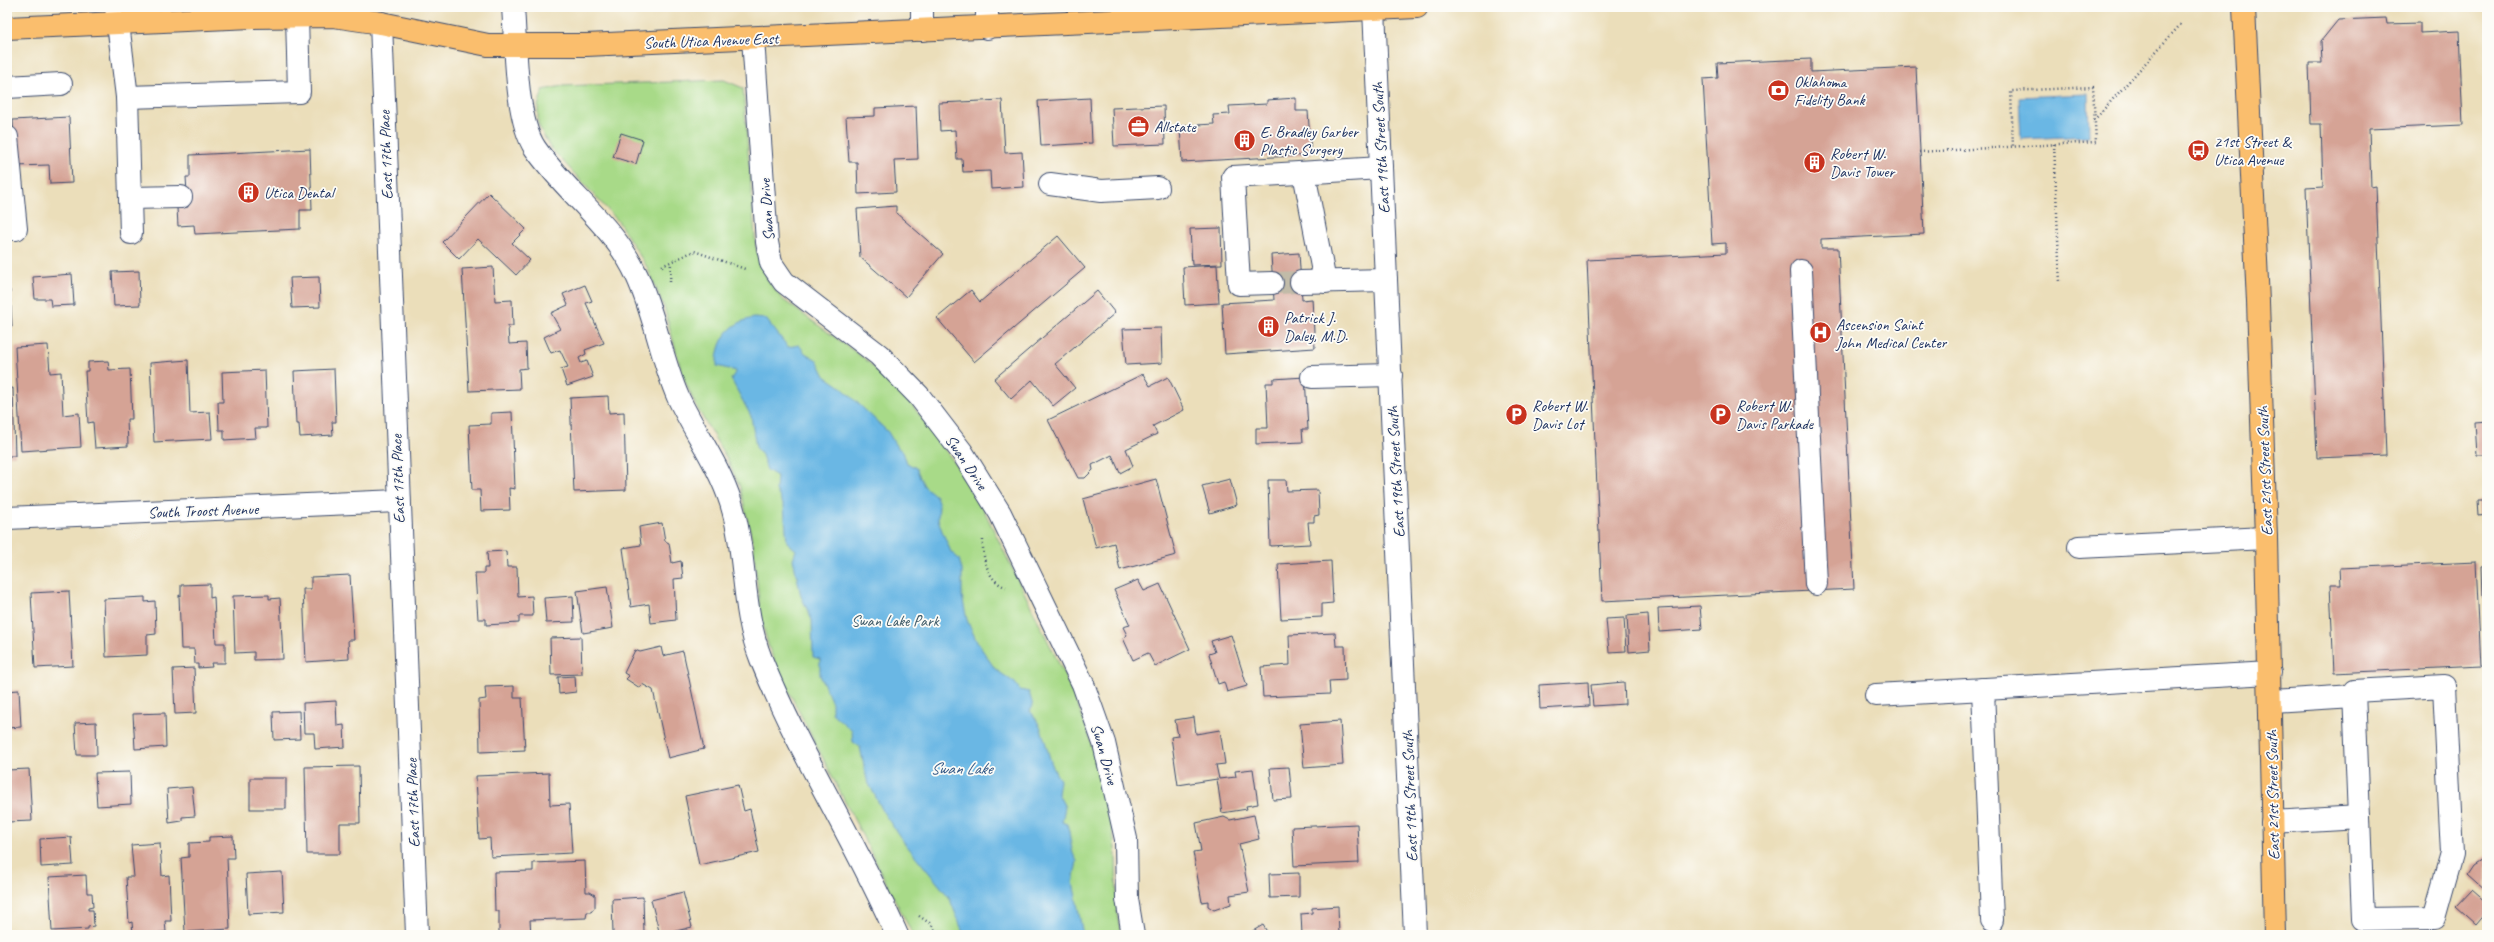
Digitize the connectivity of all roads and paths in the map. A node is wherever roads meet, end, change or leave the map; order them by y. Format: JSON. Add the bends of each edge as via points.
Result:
{"nodes":[{"id":1,"x":513,"y":7,"type":"edge"},
{"id":2,"x":922,"y":7,"type":"edge"},
{"id":3,"x":1417,"y":7,"type":"edge"},
{"id":4,"x":2244,"y":7,"type":"edge"},
{"id":5,"x":1330,"y":9,"type":"edge"},
{"id":6,"x":1374,"y":9,"type":"junction"},
{"id":7,"x":251,"y":12,"type":"edge"},
{"id":8,"x":308,"y":13,"type":"edge"},
{"id":9,"x":117,"y":15,"type":"edge"},
{"id":10,"x":987,"y":17,"type":"edge"},
{"id":11,"x":381,"y":23,"type":"junction"},
{"id":12,"x":2181,"y":24,"type":"dead end"},
{"id":13,"x":7,"y":28,"type":"edge"},
{"id":14,"x":922,"y":30,"type":"junction"},
{"id":15,"x":753,"y":38,"type":"junction"},
{"id":16,"x":516,"y":46,"type":"junction"},
{"id":17,"x":61,"y":84,"type":"dead end"},
{"id":18,"x":7,"y":86,"type":"edge"},
{"id":19,"x":127,"y":98,"type":"junction"},
{"id":20,"x":2094,"y":120,"type":"junction"},
{"id":21,"x":7,"y":137,"type":"edge"},
{"id":22,"x":2054,"y":144,"type":"junction"},
{"id":23,"x":2013,"y":147,"type":"junction"},
{"id":24,"x":1920,"y":152,"type":"dead end"},
{"id":25,"x":1381,"y":168,"type":"junction"},
{"id":26,"x":1304,"y":173,"type":"junction"},
{"id":27,"x":1050,"y":184,"type":"dead end"},
{"id":28,"x":1158,"y":188,"type":"dead end"},
{"id":29,"x":181,"y":197,"type":"dead end"},
{"id":30,"x":130,"y":198,"type":"junction"},
{"id":31,"x":7,"y":229,"type":"edge"},
{"id":32,"x":131,"y":233,"type":"dead end"},
{"id":33,"x":671,"y":262,"type":"junction"},
{"id":34,"x":1802,"y":271,"type":"dead end"},
{"id":35,"x":750,"y":272,"type":"dead end"},
{"id":36,"x":638,"y":277,"type":"junction"},
{"id":37,"x":1386,"y":280,"type":"junction"},
{"id":38,"x":1301,"y":282,"type":"tunnel mouth"},
{"id":39,"x":1325,"y":282,"type":"junction"},
{"id":40,"x":1272,"y":283,"type":"tunnel mouth"},
{"id":41,"x":2060,"y":283,"type":"dead end"},
{"id":42,"x":670,"y":290,"type":"dead end"},
{"id":43,"x":1391,"y":375,"type":"junction"},
{"id":44,"x":1312,"y":377,"type":"dead end"},
{"id":45,"x":398,"y":501,"type":"junction"},
{"id":46,"x":7,"y":518,"type":"edge"},
{"id":47,"x":983,"y":534,"type":"dead end"},
{"id":48,"x":2266,"y":538,"type":"junction"},
{"id":49,"x":2079,"y":547,"type":"dead end"},
{"id":50,"x":1816,"y":584,"type":"dead end"},
{"id":51,"x":1011,"y":588,"type":"dead end"},
{"id":52,"x":2270,"y":673,"type":"junction"},
{"id":53,"x":1983,"y":689,"type":"junction"},
{"id":54,"x":1876,"y":695,"type":"dead end"},
{"id":55,"x":2354,"y":696,"type":"junction"},
{"id":56,"x":2271,"y":701,"type":"junction"},
{"id":57,"x":2359,"y":817,"type":"junction"},
{"id":58,"x":2272,"y":822,"type":"junction"},
{"id":59,"x":916,"y":914,"type":"dead end"},
{"id":60,"x":1992,"y":920,"type":"dead end"},
{"id":61,"x":417,"y":935,"type":"edge"},
{"id":62,"x":897,"y":935,"type":"edge"},
{"id":63,"x":938,"y":935,"type":"edge"},
{"id":64,"x":1133,"y":935,"type":"edge"},
{"id":65,"x":1415,"y":935,"type":"edge"},
{"id":66,"x":2275,"y":935,"type":"edge"}],
"edges":[{"from":1,"to":16,"type":"street"},
{"from":2,"to":14,"type":"street"},
{"from":3,"to":6,"type":"main road","name":"South Utica Avenue East"},
{"from":4,"to":48,"type":"main road","name":"East 21st Street South"},
{"from":5,"to":6,"type":"main road","name":"South Utica Avenue East"},
{"from":5,"to":10,"type":"main road","name":"South Utica Avenue East"},
{"from":6,"to":25,"type":"street","name":"East 19th Street South"},
{"from":7,"to":8,"type":"main road","name":"South Utica Avenue East"},
{"from":7,"to":9,"type":"main road","name":"South Utica Avenue East"},
{"from":8,"to":11,"type":"main road","name":"South Utica Avenue East"},
{"from":8,"to":19,"type":"street","via":[[299,92]]},
{"from":9,"to":13,"type":"main road","name":"South Utica Avenue East"},
{"from":9,"to":19,"type":"street"},
{"from":10,"to":14,"type":"main road","name":"South Utica Avenue East"},
{"from":11,"to":16,"type":"main road","name":"South Utica Avenue East","via":[[466,42]]},
{"from":11,"to":45,"type":"street","name":"East 17th Place"},
{"from":12,"to":20,"type":"path"},
{"from":14,"to":15,"type":"main road","name":"South Utica Avenue East"},
{"from":15,"to":16,"type":"main road","name":"South Utica Avenue East"},
{"from":15,"to":64,"type":"street","name":"Swan Drive","via":[[767,242],[771,263],[784,282],[879,355],[919,396],[962,452],[1000,513],[1083,684],[1104,743],[1126,839],[1127,899]]},
{"from":16,"to":36,"type":"street","via":[[525,128],[534,147],[614,239]]},
{"from":17,"to":18,"type":"street"},
{"from":19,"to":30,"type":"street"},
{"from":20,"to":22,"type":"path","via":[[2096,142]]},
{"from":20,"to":23,"type":"path","via":[[2093,87],[2011,91]]},
{"from":21,"to":31,"type":"street","via":[[16,228]]},
{"from":22,"to":23,"type":"path"},
{"from":22,"to":41,"type":"path"},
{"from":23,"to":24,"type":"path"},
{"from":25,"to":26,"type":"street"},
{"from":25,"to":37,"type":"street","name":"East 19th Street South"},
{"from":26,"to":39,"type":"street"},
{"from":26,"to":40,"type":"street","via":[[1234,177],[1239,284]]},
{"from":27,"to":28,"type":"street","via":[[1101,191]]},
{"from":29,"to":30,"type":"street"},
{"from":30,"to":32,"type":"street"},
{"from":33,"to":35,"type":"path","via":[[694,251]]},
{"from":33,"to":36,"type":"path"},
{"from":33,"to":42,"type":"path"},
{"from":34,"to":50,"type":"street"},
{"from":36,"to":62,"type":"street","via":[[657,330],[664,364],[679,399],[719,471],[731,503],[740,543],[751,632],[761,659],[780,703]]},
{"from":37,"to":39,"type":"street"},
{"from":37,"to":43,"type":"street","name":"East 19th Street South"},
{"from":38,"to":39,"type":"street"},
{"from":43,"to":44,"type":"street"},
{"from":43,"to":65,"type":"street","name":"East 19th Street South"},
{"from":45,"to":46,"type":"street","name":"South Troost Avenue"},
{"from":45,"to":61,"type":"street","name":"East 17th Place"},
{"from":47,"to":51,"type":"path","via":[[982,549],[986,566],[993,579]]},
{"from":48,"to":49,"type":"street"},
{"from":48,"to":52,"type":"main road","name":"East 21st Street South"},
{"from":52,"to":53,"type":"street"},
{"from":52,"to":56,"type":"main road","name":"East 21st Street South"},
{"from":53,"to":54,"type":"street"},
{"from":53,"to":60,"type":"street"},
{"from":55,"to":56,"type":"street"},
{"from":55,"to":57,"type":"street"},
{"from":55,"to":57,"type":"street","via":[[2354,691],[2444,686],[2452,854],[2434,918],[2363,919]]},
{"from":56,"to":58,"type":"main road","name":"East 21st Street South","via":[[2269,743]]},
{"from":57,"to":58,"type":"street"},
{"from":58,"to":66,"type":"main road","name":"East 21st Street South"},
{"from":59,"to":63,"type":"path","via":[[931,924]]}]}
